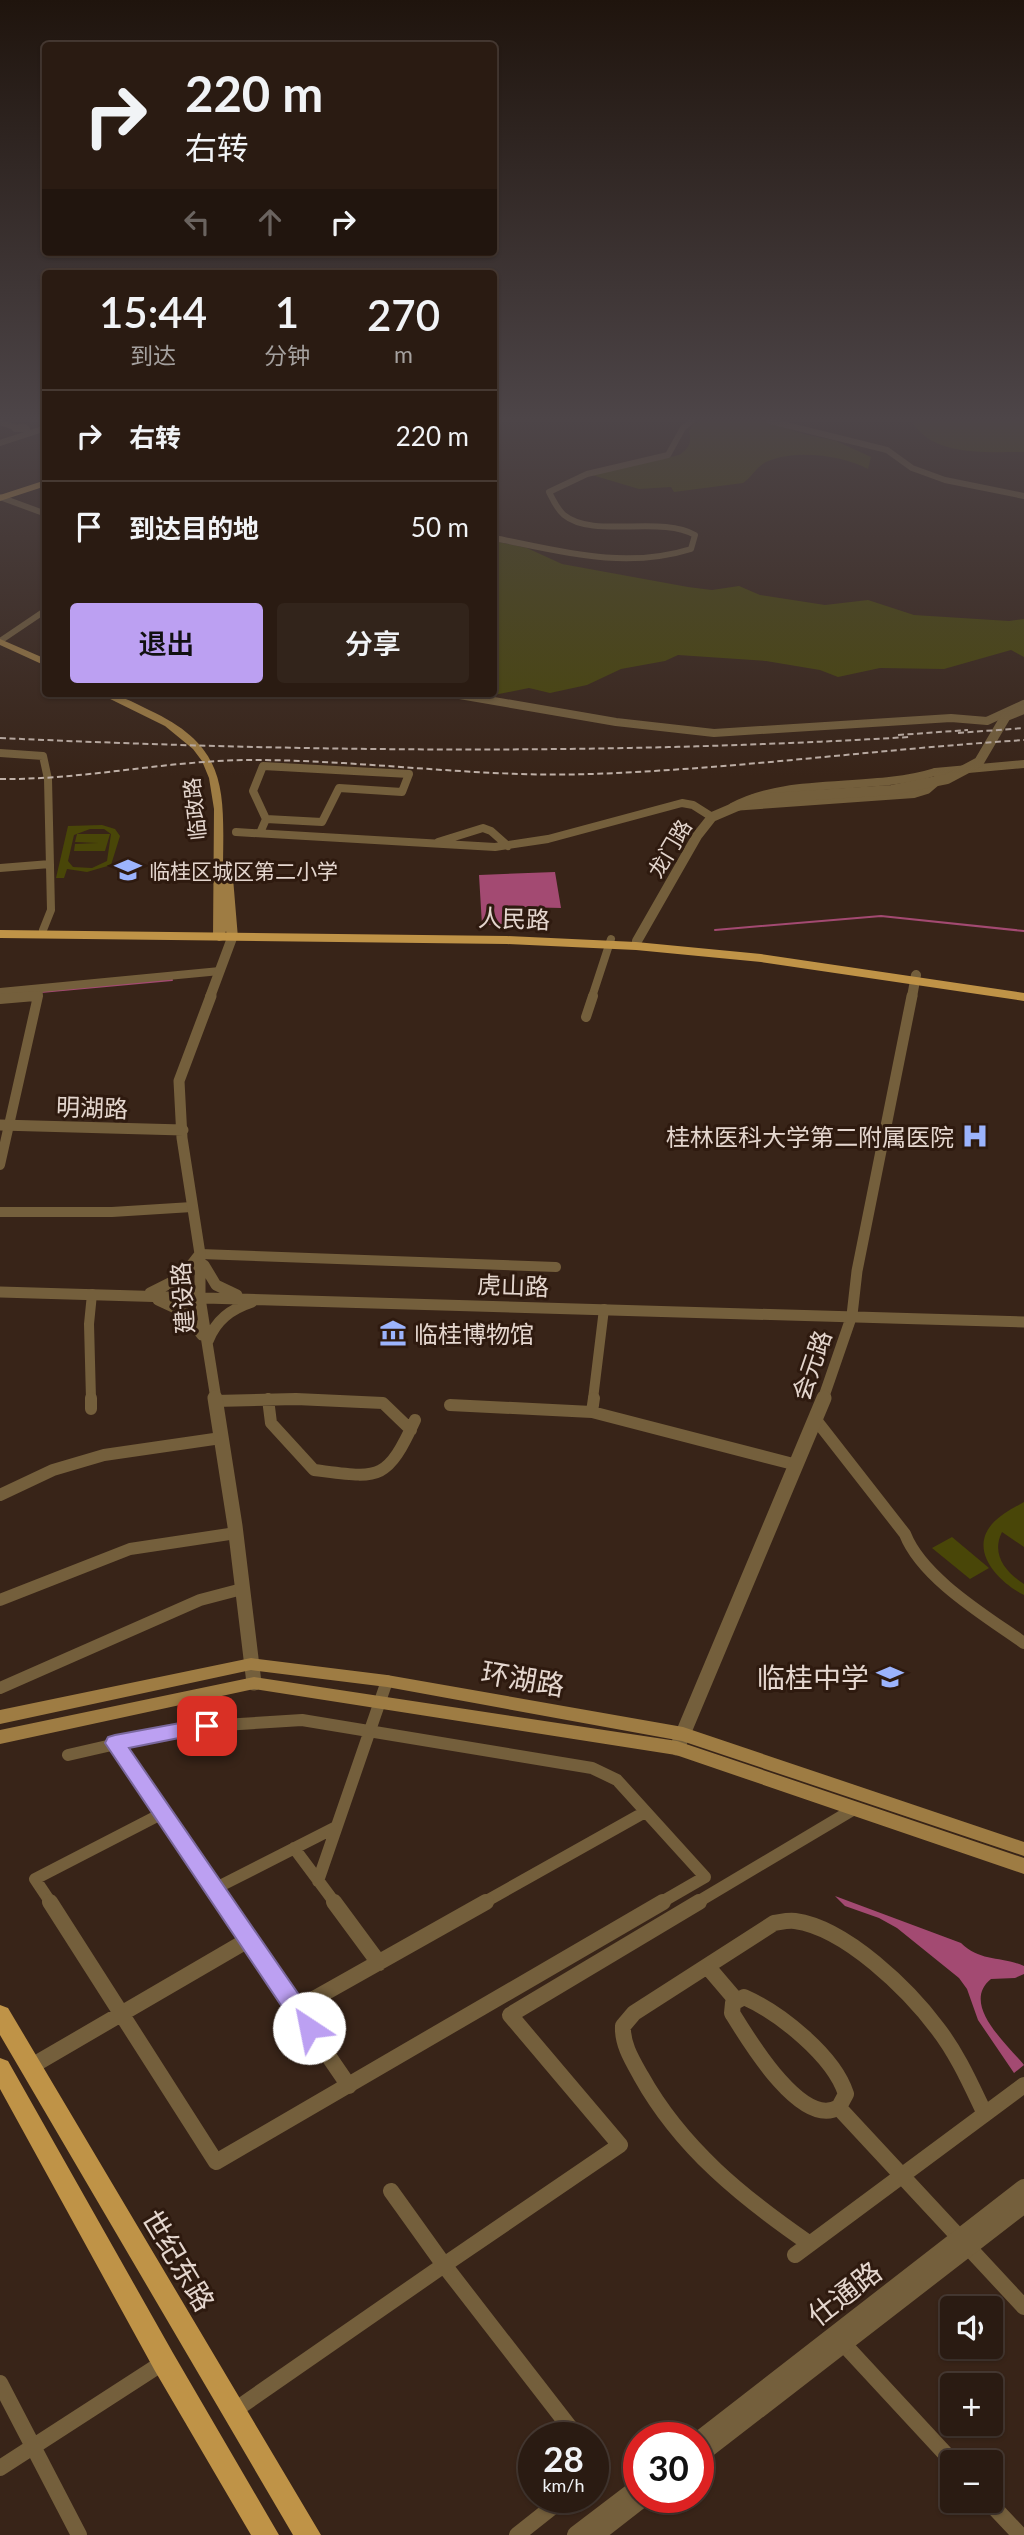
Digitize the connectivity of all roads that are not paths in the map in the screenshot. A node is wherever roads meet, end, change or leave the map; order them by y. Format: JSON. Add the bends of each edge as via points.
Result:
{"nodes":[{"id":1,"x":502,"y":539,"type":"edge"},
{"id":2,"x":694,"y":539,"type":"edge"},
{"id":3,"x":42,"y":613,"type":"edge"},
{"id":4,"x":0,"y":643,"type":"edge"},
{"id":5,"x":42,"y":663,"type":"edge"},
{"id":6,"x":114,"y":697,"type":"edge"},
{"id":7,"x":121,"y":697,"type":"edge"},
{"id":8,"x":471,"y":697,"type":"edge"},
{"id":9,"x":1024,"y":706,"type":"edge"},
{"id":10,"x":151,"y":711,"type":"junction"},
{"id":11,"x":0,"y":754,"type":"edge"},
{"id":12,"x":1024,"y":764,"type":"edge"},
{"id":13,"x":935,"y":772,"type":"junction"},
{"id":14,"x":732,"y":807,"type":"junction"},
{"id":15,"x":712,"y":817,"type":"junction"},
{"id":16,"x":266,"y":819,"type":"junction"},
{"id":17,"x":236,"y":832,"type":"dead end"},
{"id":18,"x":260,"y":833,"type":"junction"},
{"id":19,"x":432,"y":844,"type":"junction"},
{"id":20,"x":508,"y":846,"type":"junction"},
{"id":21,"x":50,"y":864,"type":"junction"},
{"id":22,"x":0,"y":868,"type":"edge"},
{"id":23,"x":43,"y":930,"type":"junction"},
{"id":24,"x":0,"y":932,"type":"edge"},
{"id":25,"x":226,"y":935,"type":"junction"},
{"id":26,"x":637,"y":941,"type":"junction"},
{"id":27,"x":611,"y":942,"type":"junction"},
{"id":28,"x":219,"y":974,"type":"junction"},
{"id":29,"x":915,"y":977,"type":"junction"},
{"id":30,"x":1024,"y":991,"type":"edge"},
{"id":31,"x":0,"y":992,"type":"edge"},
{"id":32,"x":39,"y":992,"type":"junction"},
{"id":33,"x":1024,"y":997,"type":"edge"},
{"id":34,"x":0,"y":999,"type":"edge"},
{"id":35,"x":586,"y":1017,"type":"dead end"},
{"id":36,"x":5,"y":1125,"type":"edge"},
{"id":37,"x":183,"y":1130,"type":"junction"},
{"id":38,"x":0,"y":1165,"type":"edge"},
{"id":39,"x":192,"y":1207,"type":"junction"},
{"id":40,"x":0,"y":1212,"type":"edge"},
{"id":41,"x":200,"y":1254,"type":"junction"},
{"id":42,"x":556,"y":1267,"type":"dead end"},
{"id":43,"x":0,"y":1292,"type":"edge"},
{"id":44,"x":92,"y":1294,"type":"junction"},
{"id":45,"x":143,"y":1296,"type":"junction"},
{"id":46,"x":200,"y":1298,"type":"junction"},
{"id":47,"x":262,"y":1299,"type":"junction"},
{"id":48,"x":604,"y":1309,"type":"junction"},
{"id":49,"x":852,"y":1315,"type":"junction"},
{"id":50,"x":1024,"y":1322,"type":"edge"},
{"id":51,"x":206,"y":1345,"type":"junction"},
{"id":52,"x":268,"y":1399,"type":"junction"},
{"id":53,"x":215,"y":1401,"type":"junction"},
{"id":54,"x":450,"y":1405,"type":"dead end"},
{"id":55,"x":91,"y":1409,"type":"dead end"},
{"id":56,"x":592,"y":1412,"type":"junction"},
{"id":57,"x":816,"y":1420,"type":"junction"},
{"id":58,"x":220,"y":1438,"type":"junction"},
{"id":59,"x":797,"y":1465,"type":"junction"},
{"id":60,"x":0,"y":1495,"type":"edge"},
{"id":61,"x":236,"y":1533,"type":"junction"},
{"id":62,"x":242,"y":1589,"type":"junction"},
{"id":63,"x":0,"y":1600,"type":"edge"},
{"id":64,"x":1024,"y":1643,"type":"edge"},
{"id":65,"x":251,"y":1664,"type":"junction"},
{"id":66,"x":387,"y":1681,"type":"junction"},
{"id":67,"x":254,"y":1683,"type":"junction"},
{"id":68,"x":0,"y":1688,"type":"edge"},
{"id":69,"x":379,"y":1703,"type":"junction"},
{"id":70,"x":0,"y":1717,"type":"edge"},
{"id":71,"x":369,"y":1731,"type":"junction"},
{"id":72,"x":0,"y":1737,"type":"edge"},
{"id":73,"x":680,"y":1741,"type":"junction"},
{"id":74,"x":115,"y":1743,"type":"junction"},
{"id":75,"x":68,"y":1755,"type":"dead end"},
{"id":76,"x":855,"y":1809,"type":"junction"},
{"id":77,"x":645,"y":1812,"type":"junction"},
{"id":78,"x":163,"y":1813,"type":"junction"},
{"id":79,"x":335,"y":1827,"type":"junction"},
{"id":80,"x":294,"y":1848,"type":"junction"},
{"id":81,"x":1024,"y":1849,"type":"edge"},
{"id":82,"x":1024,"y":1866,"type":"edge"},
{"id":83,"x":318,"y":1881,"type":"junction"},
{"id":84,"x":216,"y":1888,"type":"junction"},
{"id":85,"x":248,"y":1940,"type":"junction"},
{"id":86,"x":379,"y":1963,"type":"junction"},
{"id":87,"x":706,"y":1966,"type":"junction"},
{"id":88,"x":736,"y":2000,"type":"junction"},
{"id":89,"x":296,"y":2009,"type":"junction"},
{"id":90,"x":121,"y":2012,"type":"junction"},
{"id":91,"x":0,"y":2015,"type":"edge"},
{"id":92,"x":30,"y":2067,"type":"junction"},
{"id":93,"x":0,"y":2068,"type":"edge"},
{"id":94,"x":1024,"y":2085,"type":"edge"},
{"id":95,"x":349,"y":2086,"type":"junction"},
{"id":96,"x":839,"y":2108,"type":"junction"},
{"id":97,"x":985,"y":2114,"type":"junction"},
{"id":98,"x":903,"y":2175,"type":"junction"},
{"id":99,"x":1024,"y":2188,"type":"edge"},
{"id":100,"x":391,"y":2191,"type":"dead end"},
{"id":101,"x":1024,"y":2204,"type":"edge"},
{"id":102,"x":964,"y":2243,"type":"junction"},
{"id":103,"x":810,"y":2244,"type":"junction"},
{"id":104,"x":795,"y":2255,"type":"dead end"},
{"id":105,"x":444,"y":2265,"type":"junction"},
{"id":106,"x":1024,"y":2307,"type":"edge"},
{"id":107,"x":840,"y":2340,"type":"junction"},
{"id":108,"x":164,"y":2362,"type":"junction"},
{"id":109,"x":0,"y":2383,"type":"edge"},
{"id":110,"x":235,"y":2410,"type":"junction"},
{"id":111,"x":566,"y":2422,"type":"edge"},
{"id":112,"x":714,"y":2430,"type":"edge"},
{"id":113,"x":714,"y":2443,"type":"edge"},
{"id":114,"x":34,"y":2447,"type":"junction"},
{"id":115,"x":942,"y":2450,"type":"edge"},
{"id":116,"x":0,"y":2468,"type":"edge"},
{"id":117,"x":623,"y":2507,"type":"edge"},
{"id":118,"x":545,"y":2513,"type":"edge"},
{"id":119,"x":624,"y":2513,"type":"edge"},
{"id":120,"x":999,"y":2513,"type":"edge"},
{"id":121,"x":607,"y":2527,"type":"edge"},
{"id":122,"x":79,"y":2535,"type":"edge"},
{"id":123,"x":266,"y":2535,"type":"edge"},
{"id":124,"x":308,"y":2535,"type":"edge"},
{"id":125,"x":517,"y":2535,"type":"edge"},
{"id":126,"x":576,"y":2535,"type":"edge"},
{"id":127,"x":1020,"y":2535,"type":"edge"}],
"edges":[{"from":1,"to":2,"type":"street","via":[[623,559],[674,556],[691,550]]},
{"from":3,"to":4,"type":"street"},
{"from":4,"to":5,"type":"main road"},
{"from":6,"to":10,"type":"main road","name":"临政路"},
{"from":7,"to":10,"type":"main road","name":"临政路"},
{"from":8,"to":9,"type":"street","via":[[714,733],[951,719],[976,722]]},
{"from":9,"to":14,"type":"street","name":"龙门路","via":[[1006,716],[979,762],[947,779],[892,790],[754,799]]},
{"from":10,"to":25,"type":"main road","name":"临政路","via":[[204,759],[215,780],[222,812]]},
{"from":11,"to":21,"type":"street","via":[[43,756],[48,779]]},
{"from":12,"to":13,"type":"street"},
{"from":13,"to":14,"type":"street","via":[[910,781],[765,794],[740,800]]},
{"from":13,"to":14,"type":"street","via":[[941,778],[914,794]]},
{"from":14,"to":15,"type":"street","name":"龙门路"},
{"from":15,"to":20,"type":"street","via":[[682,803]]},
{"from":15,"to":26,"type":"street","name":"龙门路"},
{"from":16,"to":16,"type":"street","via":[[253,791],[263,766],[409,774],[402,792],[339,788],[322,822]]},
{"from":16,"to":18,"type":"street"},
{"from":17,"to":18,"type":"street"},
{"from":18,"to":19,"type":"street"},
{"from":19,"to":20,"type":"street"},
{"from":19,"to":20,"type":"street","via":[[484,828]]},
{"from":21,"to":22,"type":"street"},
{"from":21,"to":23,"type":"street","via":[[51,910]]},
{"from":23,"to":24,"type":"main road","name":"人民路"},
{"from":23,"to":25,"type":"main road","name":"人民路"},
{"from":24,"to":25,"type":"main road","name":"人民路"},
{"from":25,"to":27,"type":"main road","name":"人民路"},
{"from":25,"to":28,"type":"street","name":"建设路"},
{"from":26,"to":27,"type":"main road","name":"人民路"},
{"from":26,"to":29,"type":"main road","name":"人民路","via":[[763,952]]},
{"from":27,"to":29,"type":"main road","name":"人民路"},
{"from":27,"to":35,"type":"street"},
{"from":28,"to":32,"type":"street"},
{"from":28,"to":37,"type":"street","name":"建设路","via":[[179,1081]]},
{"from":29,"to":30,"type":"main road","name":"人民路"},
{"from":29,"to":33,"type":"main road","name":"人民路"},
{"from":29,"to":49,"type":"street","name":"会元路"},
{"from":31,"to":32,"type":"street"},
{"from":32,"to":34,"type":"street"},
{"from":32,"to":36,"type":"street"},
{"from":36,"to":37,"type":"street","name":"明湖路"},
{"from":36,"to":38,"type":"street"},
{"from":37,"to":39,"type":"street","name":"建设路"},
{"from":39,"to":40,"type":"street"},
{"from":39,"to":41,"type":"street","name":"建设路"},
{"from":41,"to":42,"type":"street"},
{"from":41,"to":45,"type":"street","via":[[182,1277]]},
{"from":41,"to":46,"type":"street","name":"建设路"},
{"from":41,"to":47,"type":"street","via":[[214,1286]]},
{"from":43,"to":44,"type":"street","name":"虎山路"},
{"from":44,"to":45,"type":"street","name":"虎山路"},
{"from":44,"to":55,"type":"street"},
{"from":45,"to":46,"type":"street","name":"虎山路"},
{"from":45,"to":51,"type":"street","via":[[181,1308],[195,1320]]},
{"from":46,"to":47,"type":"street","name":"虎山路"},
{"from":46,"to":51,"type":"street","name":"建设路"},
{"from":47,"to":48,"type":"street","name":"虎山路"},
{"from":47,"to":51,"type":"street","via":[[222,1317]]},
{"from":48,"to":49,"type":"street","name":"虎山路"},
{"from":48,"to":56,"type":"street"},
{"from":49,"to":50,"type":"street","name":"虎山路"},
{"from":49,"to":57,"type":"street","name":"会元路"},
{"from":51,"to":53,"type":"street","name":"建设路"},
{"from":52,"to":52,"type":"street","via":[[271,1423],[314,1470],[382,1474],[391,1467],[413,1425],[383,1403]]},
{"from":52,"to":53,"type":"street"},
{"from":53,"to":58,"type":"street","name":"建设路"},
{"from":54,"to":56,"type":"street"},
{"from":56,"to":59,"type":"street"},
{"from":57,"to":59,"type":"street","name":"会元路"},
{"from":57,"to":64,"type":"street","via":[[923,1564]]},
{"from":58,"to":60,"type":"street","via":[[104,1455]]},
{"from":58,"to":61,"type":"street","name":"建设路"},
{"from":59,"to":73,"type":"street","name":"会元路"},
{"from":61,"to":62,"type":"street","name":"建设路"},
{"from":61,"to":63,"type":"street","via":[[130,1549]]},
{"from":62,"to":65,"type":"street","name":"建设路"},
{"from":62,"to":68,"type":"street","via":[[200,1600]]},
{"from":65,"to":66,"type":"main road","name":"环湖路"},
{"from":65,"to":67,"type":"street","name":"建设路"},
{"from":65,"to":70,"type":"main road","name":"环湖路"},
{"from":66,"to":69,"type":"street"},
{"from":66,"to":73,"type":"main road","name":"环湖路"},
{"from":67,"to":69,"type":"main road","name":"环湖路"},
{"from":67,"to":72,"type":"main road","name":"环湖路"},
{"from":69,"to":71,"type":"street"},
{"from":69,"to":73,"type":"main road","name":"环湖路"},
{"from":71,"to":74,"type":"street","via":[[302,1720],[254,1721],[162,1732]]},
{"from":71,"to":77,"type":"street","via":[[592,1768],[617,1780]]},
{"from":71,"to":79,"type":"street"},
{"from":73,"to":76,"type":"main road","name":"环湖路"},
{"from":73,"to":81,"type":"main road","name":"环湖路"},
{"from":74,"to":75,"type":"street"},
{"from":74,"to":78,"type":"street"},
{"from":76,"to":82,"type":"main road","name":"环湖路"},
{"from":76,"to":105,"type":"street","via":[[510,2015],[620,2145]]},
{"from":77,"to":86,"type":"street"},
{"from":77,"to":95,"type":"street","via":[[705,1877]]},
{"from":78,"to":84,"type":"street"},
{"from":78,"to":90,"type":"street","via":[[34,1879]]},
{"from":79,"to":80,"type":"street"},
{"from":79,"to":83,"type":"street"},
{"from":80,"to":83,"type":"street"},
{"from":80,"to":84,"type":"street"},
{"from":83,"to":86,"type":"street"},
{"from":84,"to":85,"type":"street"},
{"from":85,"to":89,"type":"street"},
{"from":85,"to":90,"type":"street"},
{"from":86,"to":89,"type":"street"},
{"from":87,"to":88,"type":"street"},
{"from":87,"to":97,"type":"street","via":[[782,1920],[798,1919],[824,1930],[889,1978],[926,2015],[953,2053]]},
{"from":87,"to":103,"type":"street","via":[[628,2018],[622,2029],[626,2048],[650,2094],[693,2150],[736,2191]]},
{"from":88,"to":96,"type":"street","via":[[732,2013],[778,2078],[811,2108],[827,2113]]},
{"from":88,"to":96,"type":"street","via":[[751,1999],[816,2051],[844,2084],[846,2099]]},
{"from":89,"to":95,"type":"street"},
{"from":90,"to":92,"type":"street"},
{"from":90,"to":95,"type":"street","via":[[216,2162]]},
{"from":91,"to":92,"type":"main road","name":"世纪东路"},
{"from":92,"to":110,"type":"main road","name":"世纪东路"},
{"from":93,"to":108,"type":"main road"},
{"from":94,"to":97,"type":"street"},
{"from":96,"to":98,"type":"street"},
{"from":97,"to":98,"type":"street"},
{"from":98,"to":102,"type":"street"},
{"from":98,"to":103,"type":"street"},
{"from":99,"to":102,"type":"street","name":"仕通路"},
{"from":100,"to":105,"type":"street"},
{"from":101,"to":102,"type":"street","name":"仕通路"},
{"from":102,"to":106,"type":"street"},
{"from":102,"to":107,"type":"street","name":"仕通路"},
{"from":103,"to":104,"type":"street"},
{"from":105,"to":110,"type":"street"},
{"from":105,"to":111,"type":"street"},
{"from":107,"to":112,"type":"street","name":"仕通路"},
{"from":107,"to":113,"type":"street","name":"仕通路"},
{"from":107,"to":115,"type":"street"},
{"from":108,"to":114,"type":"street"},
{"from":108,"to":123,"type":"main road"},
{"from":109,"to":114,"type":"street"},
{"from":110,"to":124,"type":"main road","name":"世纪东路"},
{"from":114,"to":116,"type":"street"},
{"from":114,"to":122,"type":"street"},
{"from":117,"to":121,"type":"street"},
{"from":118,"to":125,"type":"street"},
{"from":119,"to":121,"type":"street"},
{"from":120,"to":127,"type":"street"},
{"from":121,"to":126,"type":"street"}]}
